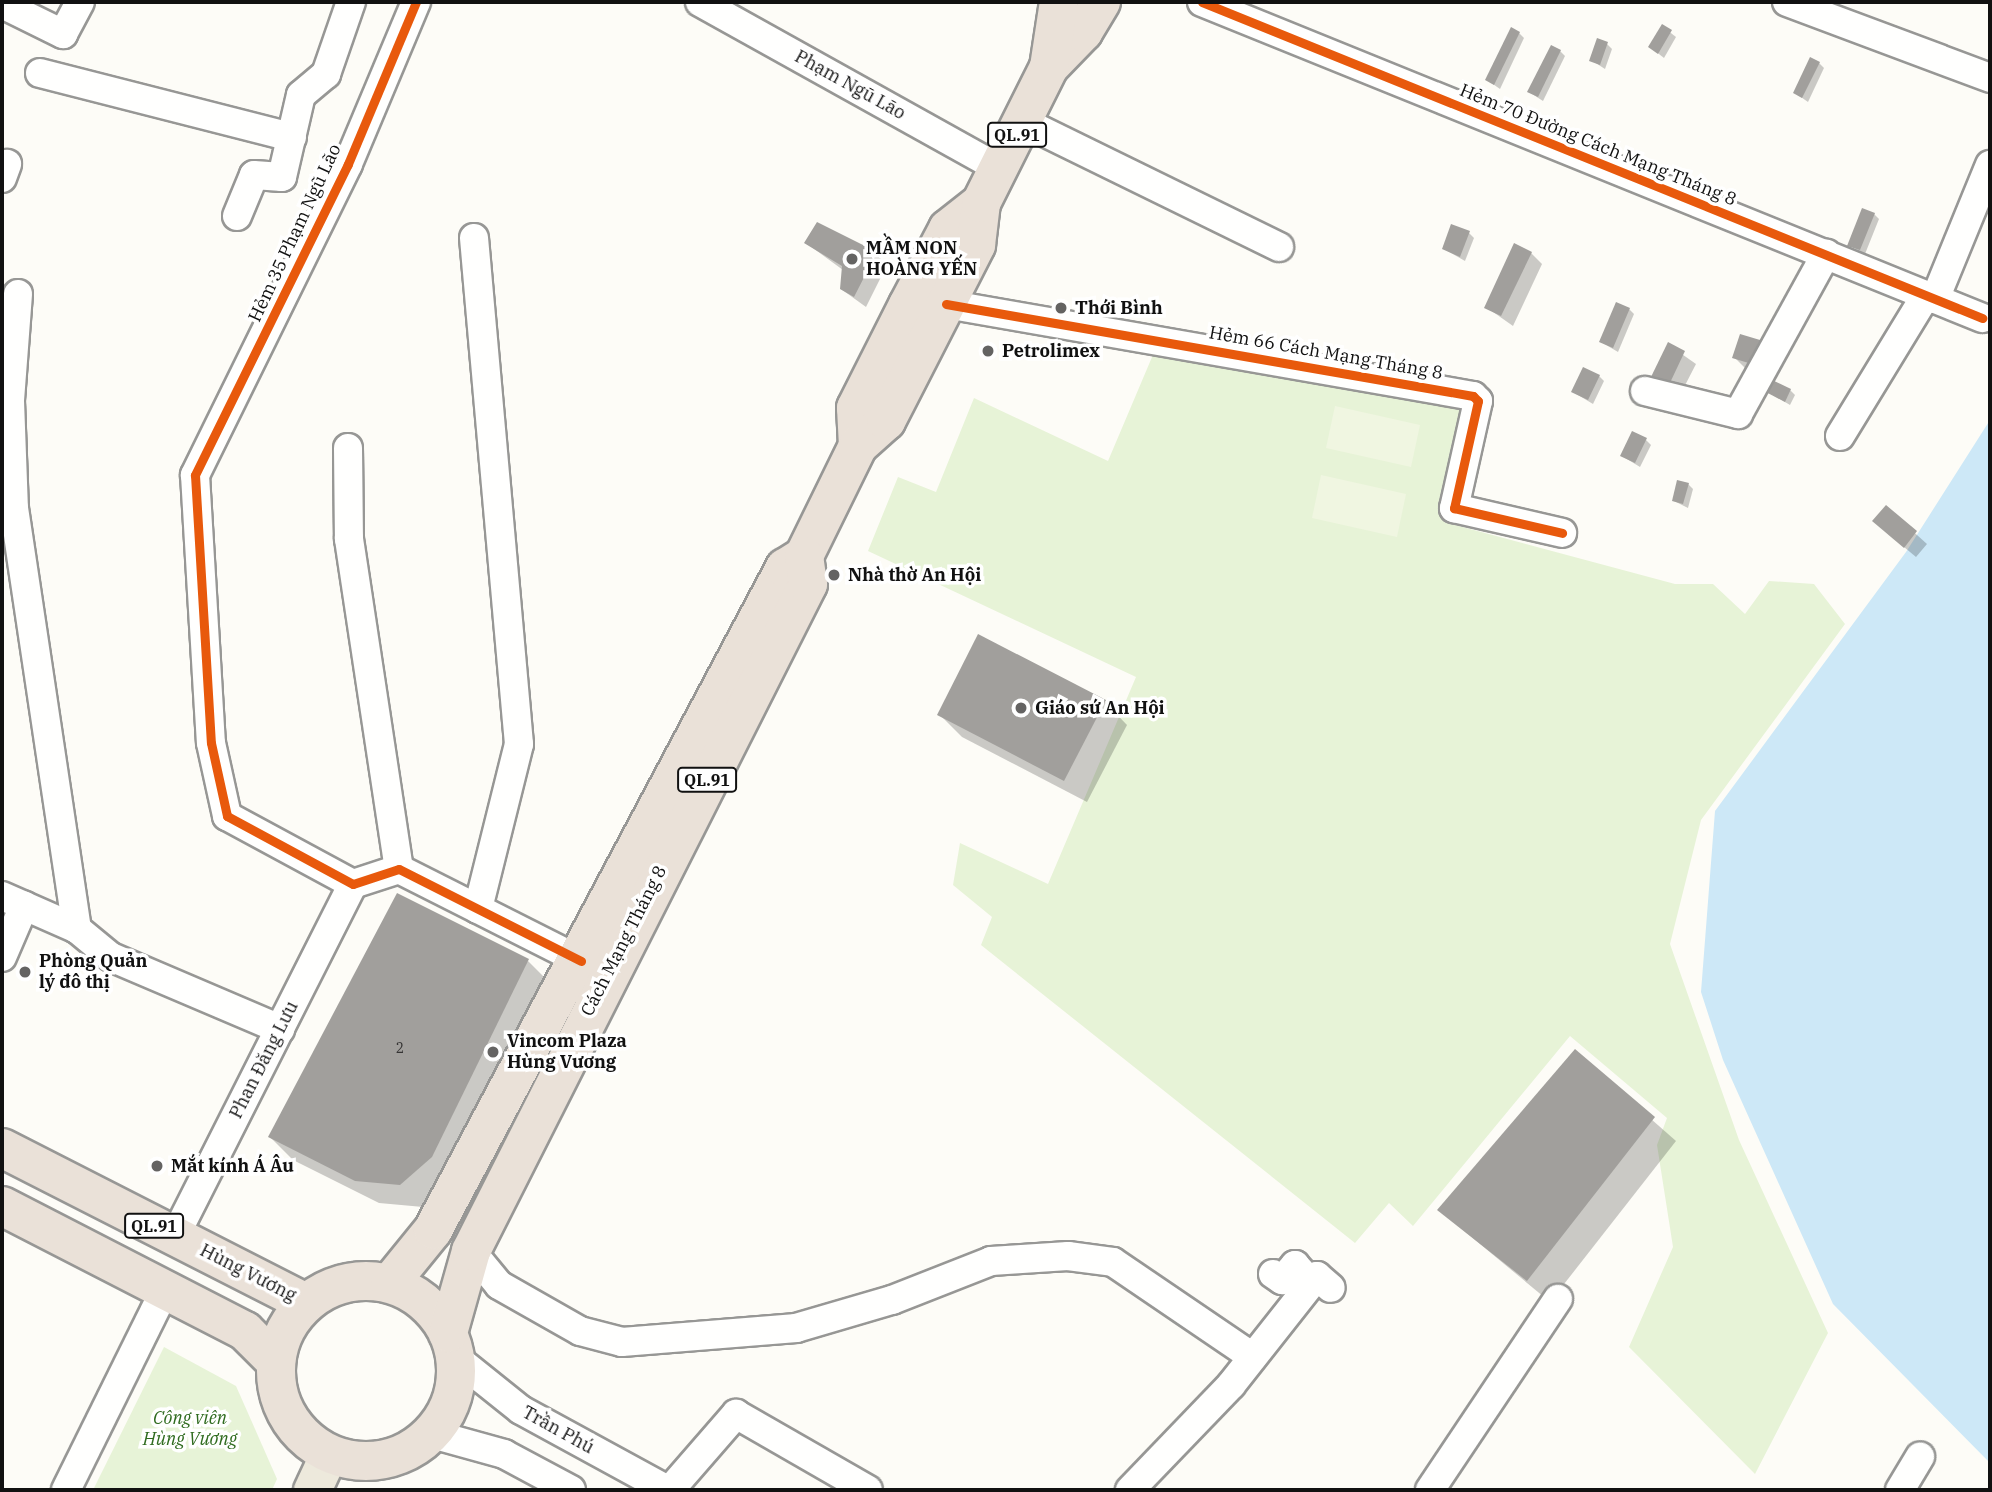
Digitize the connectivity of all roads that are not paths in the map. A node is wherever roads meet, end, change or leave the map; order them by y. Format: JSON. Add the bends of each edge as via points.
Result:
{"nodes":[{"id":1,"x":80,"y":2,"type":"edge"},
{"id":2,"x":416,"y":2,"type":"edge"},
{"id":3,"x":700,"y":2,"type":"edge"},
{"id":4,"x":1059,"y":2,"type":"edge"},
{"id":5,"x":1101,"y":2,"type":"edge"},
{"id":6,"x":1202,"y":2,"type":"edge"},
{"id":7,"x":1787,"y":2,"type":"edge"},
{"id":8,"x":342,"y":4,"type":"edge"},
{"id":9,"x":4,"y":5,"type":"dead end"},
{"id":10,"x":1049,"y":66,"type":"junction"},
{"id":11,"x":40,"y":74,"type":"dead end"},
{"id":12,"x":1990,"y":78,"type":"edge"},
{"id":13,"x":1024,"y":122,"type":"junction"},
{"id":14,"x":292,"y":137,"type":"junction"},
{"id":15,"x":1990,"y":165,"type":"edge"},
{"id":16,"x":1000,"y":169,"type":"junction"},
{"id":17,"x":981,"y":203,"type":"junction"},
{"id":18,"x":237,"y":216,"type":"dead end"},
{"id":19,"x":474,"y":237,"type":"dead end"},
{"id":20,"x":1279,"y":247,"type":"dead end"},
{"id":21,"x":1826,"y":254,"type":"junction"},
{"id":22,"x":18,"y":294,"type":"dead end"},
{"id":23,"x":1931,"y":297,"type":"junction"},
{"id":24,"x":946,"y":304,"type":"junction"},
{"id":25,"x":1982,"y":318,"type":"dead end"},
{"id":26,"x":1645,"y":391,"type":"dead end"},
{"id":27,"x":1840,"y":436,"type":"dead end"},
{"id":28,"x":858,"y":446,"type":"junction"},
{"id":29,"x":348,"y":448,"type":"dead end"},
{"id":30,"x":1562,"y":533,"type":"dead end"},
{"id":31,"x":804,"y":556,"type":"junction"},
{"id":32,"x":399,"y":869,"type":"junction"},
{"id":33,"x":353,"y":884,"type":"junction"},
{"id":34,"x":13,"y":901,"type":"edge"},
{"id":35,"x":478,"y":909,"type":"junction"},
{"id":36,"x":77,"y":929,"type":"junction"},
{"id":37,"x":2,"y":957,"type":"edge"},
{"id":38,"x":581,"y":961,"type":"junction"},
{"id":39,"x":280,"y":1029,"type":"junction"},
{"id":40,"x":2,"y":1148,"type":"edge"},
{"id":41,"x":2,"y":1206,"type":"edge"},
{"id":42,"x":175,"y":1236,"type":"junction"},
{"id":43,"x":471,"y":1251,"type":"junction"},
{"id":44,"x":1273,"y":1274,"type":"dead end"},
{"id":45,"x":390,"y":1283,"type":"junction"},
{"id":46,"x":165,"y":1290,"type":"junction"},
{"id":47,"x":1558,"y":1299,"type":"dead end"},
{"id":48,"x":306,"y":1303,"type":"junction"},
{"id":49,"x":452,"y":1346,"type":"junction"},
{"id":50,"x":1253,"y":1357,"type":"junction"},
{"id":51,"x":276,"y":1362,"type":"junction"},
{"id":52,"x":432,"y":1434,"type":"junction"},
{"id":53,"x":329,"y":1454,"type":"junction"},
{"id":54,"x":1920,"y":1457,"type":"dead end"},
{"id":55,"x":66,"y":1490,"type":"edge"},
{"id":56,"x":312,"y":1490,"type":"edge"},
{"id":57,"x":571,"y":1490,"type":"edge"},
{"id":58,"x":669,"y":1490,"type":"edge"},
{"id":59,"x":868,"y":1490,"type":"edge"},
{"id":60,"x":1130,"y":1490,"type":"edge"},
{"id":61,"x":1430,"y":1490,"type":"edge"},
{"id":62,"x":1900,"y":1490,"type":"edge"}],
"edges":[{"from":1,"to":9,"type":"street","via":[[63,34]]},
{"from":2,"to":33,"type":"street","name":"Hẻm 35 Phạm Ngũ Lão","via":[[348,164],[195,475],[211,743],[227,816]]},
{"from":3,"to":16,"type":"street","name":"Phạm Ngũ Lão"},
{"from":4,"to":10,"type":"highway","name":"Cách Mạng Tháng 8","number":"QL.91"},
{"from":5,"to":10,"type":"highway","name":"Cách Mạng Tháng 8","number":"QL.91","via":[[1083,32]]},
{"from":6,"to":21,"type":"street","name":"Hẻm 70 Đường Cách Mạng Tháng 8"},
{"from":7,"to":12,"type":"street"},
{"from":8,"to":14,"type":"street","via":[[326,74],[301,95]]},
{"from":10,"to":13,"type":"highway","name":"Cách Mạng Tháng 8","number":"QL.91"},
{"from":11,"to":14,"type":"street"},
{"from":13,"to":16,"type":"highway","name":"Cách Mạng Tháng 8","number":"QL.91"},
{"from":13,"to":20,"type":"street"},
{"from":14,"to":18,"type":"street","via":[[282,177],[254,175]]},
{"from":15,"to":23,"type":"street"},
{"from":16,"to":17,"type":"highway","name":"Cách Mạng Tháng 8","number":"QL.91"},
{"from":17,"to":24,"type":"highway","name":"Cách Mạng Tháng 8","number":"QL.91","via":[[976,245]]},
{"from":17,"to":28,"type":"highway","name":"Cách Mạng Tháng 8","number":"QL.91","via":[[948,229],[908,305],[856,408]]},
{"from":19,"to":35,"type":"street","via":[[519,744]]},
{"from":21,"to":23,"type":"street","name":"Hẻm 70 Đường Cách Mạng Tháng 8"},
{"from":21,"to":26,"type":"street","via":[[1738,414]]},
{"from":22,"to":36,"type":"street","via":[[10,401],[14,508]]},
{"from":23,"to":25,"type":"street","name":"Hẻm 70 Đường Cách Mạng Tháng 8"},
{"from":23,"to":27,"type":"street"},
{"from":24,"to":28,"type":"highway","name":"Cách Mạng Tháng 8","number":"QL.91","via":[[886,421]]},
{"from":24,"to":30,"type":"street","name":"Hẻm 66 Cách Mạng Tháng 8","via":[[1473,396],[1478,401],[1454,508]]},
{"from":28,"to":31,"type":"highway","name":"Cách Mạng Tháng 8","number":"QL.91"},
{"from":29,"to":32,"type":"street","via":[[349,539]]},
{"from":31,"to":38,"type":"highway","name":"Cách Mạng Tháng 8","number":"QL.91","via":[[785,568]]},
{"from":31,"to":43,"type":"highway","name":"Cách Mạng Tháng 8","number":"QL.91","via":[[808,584]]},
{"from":32,"to":33,"type":"street"},
{"from":32,"to":35,"type":"street"},
{"from":33,"to":39,"type":"street","name":"Phan Đăng Lưu"},
{"from":34,"to":36,"type":"street"},
{"from":34,"to":37,"type":"street"},
{"from":35,"to":38,"type":"street"},
{"from":36,"to":39,"type":"street","via":[[111,957]]},
{"from":38,"to":45,"type":"highway","name":"Cách Mạng Tháng 8","number":"QL.91","via":[[433,1230]]},
{"from":39,"to":42,"type":"street","name":"Phan Đăng Lưu"},
{"from":40,"to":42,"type":"highway","name":"Hùng Vương","number":"QL.91"},
{"from":41,"to":46,"type":"highway"},
{"from":42,"to":48,"type":"highway","name":"Hùng Vương","number":"QL.91"},
{"from":43,"to":49,"type":"highway","name":"Cách Mạng Tháng 8","number":"QL.91"},
{"from":43,"to":50,"type":"street","via":[[499,1285],[580,1331],[622,1342],[796,1328],[892,1300],[991,1262],[1068,1256],[1113,1262]]},
{"from":44,"to":50,"type":"street","via":[[1282,1280],[1295,1265],[1321,1286]]},
{"from":45,"to":48,"type":"highway","via":[[346,1282]]},
{"from":45,"to":49,"type":"highway","via":[[423,1300]]},
{"from":46,"to":51,"type":"highway","via":[[245,1331]]},
{"from":46,"to":55,"type":"street"},
{"from":47,"to":61,"type":"street"},
{"from":48,"to":51,"type":"highway","via":[[291,1320]]},
{"from":49,"to":52,"type":"highway","via":[[450,1412]]},
{"from":49,"to":58,"type":"street","name":"Trần Phú","via":[[521,1410]]},
{"from":50,"to":60,"type":"street"},
{"from":51,"to":53,"type":"highway","via":[[288,1416]]},
{"from":52,"to":53,"type":"highway","via":[[384,1461]]},
{"from":52,"to":57,"type":"street","via":[[505,1454]]},
{"from":53,"to":56,"type":"main road"},
{"from":54,"to":62,"type":"street"},
{"from":58,"to":59,"type":"street","via":[[736,1414]]}]}
